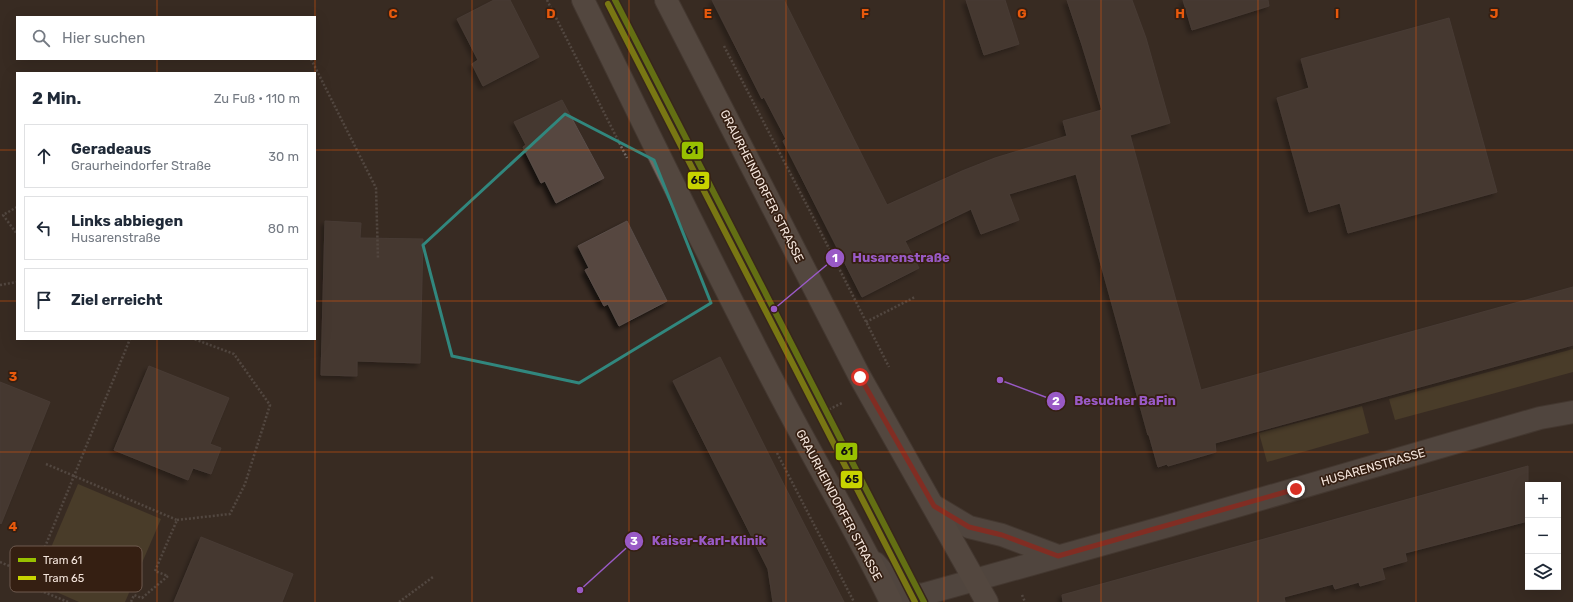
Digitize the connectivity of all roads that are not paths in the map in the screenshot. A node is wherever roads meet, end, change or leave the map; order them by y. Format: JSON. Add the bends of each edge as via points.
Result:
{"nodes":[{"id":1,"x":583,"y":0,"type":"edge"},
{"id":2,"x":666,"y":0,"type":"edge"},
{"id":3,"x":1573,"y":412,"type":"edge"},
{"id":4,"x":934,"y":506,"type":"junction"},
{"id":5,"x":869,"y":556,"type":"junction"},
{"id":6,"x":1058,"y":556,"type":"junction"},
{"id":7,"x":976,"y":580,"type":"junction"},
{"id":8,"x":920,"y":599,"type":"edge"},
{"id":9,"x":891,"y":602,"type":"edge"},
{"id":10,"x":988,"y":602,"type":"edge"}],
"edges":[{"from":1,"to":5,"type":"main road","name":"GRAURHEINDORFER STRASSE","via":[[788,412]]},
{"from":2,"to":4,"type":"main road","name":"GRAURHEINDORFER STRASSE","via":[[860,377]]},
{"from":3,"to":6,"type":"street","name":"HUSARENSTRASSE","via":[[1540,418]]},
{"from":4,"to":6,"type":"street","via":[[969,527],[1002,535]]},
{"from":4,"to":7,"type":"main road","name":"GRAURHEINDORFER STRASSE"},
{"from":5,"to":8,"type":"street","name":"HUSARENSTRASSE","via":[[899,590]]},
{"from":5,"to":9,"type":"main road","name":"GRAURHEINDORFER STRASSE"},
{"from":6,"to":7,"type":"street","name":"HUSARENSTRASSE"},
{"from":7,"to":8,"type":"street","name":"HUSARENSTRASSE"},
{"from":7,"to":10,"type":"main road","name":"GRAURHEINDORFER STRASSE"}]}
